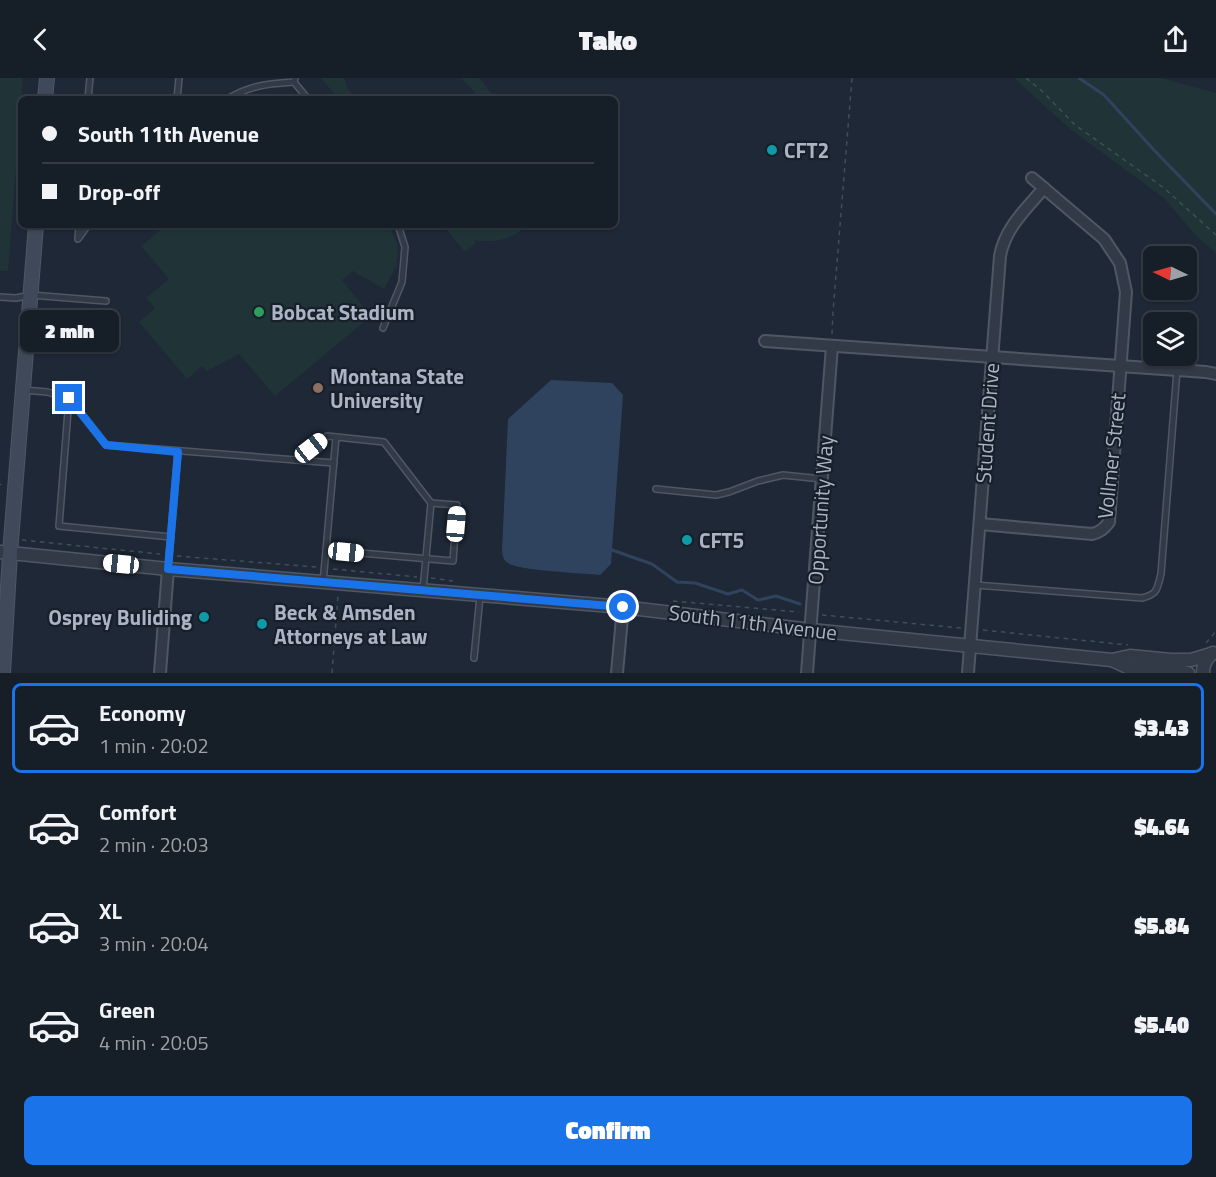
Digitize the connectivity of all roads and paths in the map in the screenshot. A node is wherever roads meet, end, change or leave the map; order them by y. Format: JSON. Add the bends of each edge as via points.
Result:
{"nodes":[{"id":1,"x":47,"y":78,"type":"edge"},
{"id":2,"x":90,"y":78,"type":"edge"},
{"id":3,"x":178,"y":78,"type":"edge"},
{"id":4,"x":852,"y":78,"type":"edge"},
{"id":5,"x":1026,"y":78,"type":"edge"},
{"id":6,"x":295,"y":80,"type":"edge"},
{"id":7,"x":45,"y":96,"type":"edge"},
{"id":8,"x":88,"y":96,"type":"edge"},
{"id":9,"x":177,"y":96,"type":"edge"},
{"id":10,"x":232,"y":96,"type":"edge"},
{"id":11,"x":306,"y":96,"type":"edge"},
{"id":12,"x":1032,"y":178,"type":"dead end"},
{"id":13,"x":1044,"y":188,"type":"junction"},
{"id":14,"x":36,"y":228,"type":"edge"},
{"id":15,"x":79,"y":228,"type":"edge"},
{"id":16,"x":86,"y":228,"type":"edge"},
{"id":17,"x":399,"y":228,"type":"edge"},
{"id":18,"x":1216,"y":236,"type":"edge"},
{"id":19,"x":31,"y":295,"type":"junction"},
{"id":20,"x":0,"y":297,"type":"edge"},
{"id":21,"x":106,"y":301,"type":"dead end"},
{"id":22,"x":383,"y":328,"type":"dead end"},
{"id":23,"x":765,"y":341,"type":"dead end"},
{"id":24,"x":832,"y":346,"type":"junction"},
{"id":25,"x":992,"y":357,"type":"junction"},
{"id":26,"x":1121,"y":366,"type":"junction"},
{"id":27,"x":1177,"y":370,"type":"junction"},
{"id":28,"x":1216,"y":374,"type":"edge"},
{"id":29,"x":23,"y":390,"type":"junction"},
{"id":30,"x":69,"y":398,"type":"junction"},
{"id":31,"x":336,"y":437,"type":"junction"},
{"id":32,"x":178,"y":452,"type":"junction"},
{"id":33,"x":296,"y":460,"type":"junction"},
{"id":34,"x":334,"y":463,"type":"junction"},
{"id":35,"x":822,"y":479,"type":"junction"},
{"id":36,"x":656,"y":489,"type":"dead end"},
{"id":37,"x":431,"y":503,"type":"junction"},
{"id":38,"x":980,"y":524,"type":"junction"},
{"id":39,"x":171,"y":537,"type":"junction"},
{"id":40,"x":7,"y":548,"type":"edge"},
{"id":41,"x":326,"y":550,"type":"junction"},
{"id":42,"x":169,"y":555,"type":"junction"},
{"id":43,"x":426,"y":559,"type":"junction"},
{"id":44,"x":324,"y":568,"type":"junction"},
{"id":45,"x":168,"y":569,"type":"junction"},
{"id":46,"x":340,"y":570,"type":"junction"},
{"id":47,"x":323,"y":582,"type":"junction"},
{"id":48,"x":456,"y":582,"type":"dead end"},
{"id":49,"x":339,"y":583,"type":"junction"},
{"id":50,"x":424,"y":584,"type":"junction"},
{"id":51,"x":975,"y":585,"type":"junction"},
{"id":52,"x":480,"y":595,"type":"junction"},
{"id":53,"x":665,"y":600,"type":"dead end"},
{"id":54,"x":623,"y":607,"type":"junction"},
{"id":55,"x":812,"y":614,"type":"junction"},
{"id":56,"x":972,"y":629,"type":"junction"},
{"id":57,"x":811,"y":630,"type":"junction"},
{"id":58,"x":1216,"y":631,"type":"edge"},
{"id":59,"x":1135,"y":645,"type":"dead end"},
{"id":60,"x":970,"y":646,"type":"junction"},
{"id":61,"x":1213,"y":649,"type":"edge"},
{"id":62,"x":474,"y":658,"type":"dead end"},
{"id":63,"x":1112,"y":660,"type":"junction"},
{"id":64,"x":3,"y":673,"type":"edge"},
{"id":65,"x":160,"y":673,"type":"edge"},
{"id":66,"x":332,"y":673,"type":"edge"},
{"id":67,"x":617,"y":673,"type":"edge"},
{"id":68,"x":807,"y":673,"type":"edge"},
{"id":69,"x":968,"y":673,"type":"edge"},
{"id":70,"x":1188,"y":673,"type":"edge"},
{"id":71,"x":1203,"y":673,"type":"edge"}],
"edges":[{"from":1,"to":7,"type":"main road"},
{"from":2,"to":8,"type":"lane"},
{"from":3,"to":9,"type":"lane"},
{"from":4,"to":24,"type":"path"},
{"from":5,"to":18,"type":"path","via":[[1075,125],[1164,188]]},
{"from":6,"to":10,"type":"lane","via":[[262,84]]},
{"from":6,"to":11,"type":"lane"},
{"from":12,"to":13,"type":"street"},
{"from":13,"to":25,"type":"street","name":"Student Drive","via":[[1002,243]]},
{"from":13,"to":26,"type":"street","via":[[1104,239],[1120,263],[1126,292]]},
{"from":14,"to":19,"type":"main road"},
{"from":15,"to":16,"type":"lane","via":[[78,239]]},
{"from":17,"to":22,"type":"lane","via":[[405,247],[402,282]]},
{"from":19,"to":20,"type":"lane"},
{"from":19,"to":21,"type":"lane"},
{"from":19,"to":29,"type":"main road"},
{"from":23,"to":24,"type":"street"},
{"from":24,"to":25,"type":"street"},
{"from":24,"to":35,"type":"street","name":"Opportunity Way"},
{"from":25,"to":26,"type":"street"},
{"from":25,"to":38,"type":"street","name":"Student Drive"},
{"from":26,"to":27,"type":"street"},
{"from":26,"to":38,"type":"street","name":"Vollmer Street","via":[[1109,522],[1105,528],[1092,534]]},
{"from":27,"to":28,"type":"street"},
{"from":27,"to":51,"type":"lane","via":[[1161,574],[1151,596]]},
{"from":29,"to":30,"type":"lane"},
{"from":29,"to":40,"type":"main road"},
{"from":30,"to":32,"type":"lane","via":[[106,445]]},
{"from":30,"to":39,"type":"lane","via":[[59,526]]},
{"from":31,"to":33,"type":"lane","via":[[327,436]]},
{"from":31,"to":34,"type":"lane"},
{"from":31,"to":37,"type":"lane","via":[[384,442]]},
{"from":32,"to":33,"type":"lane"},
{"from":32,"to":39,"type":"lane"},
{"from":33,"to":34,"type":"lane"},
{"from":34,"to":41,"type":"lane"},
{"from":35,"to":36,"type":"lane","via":[[783,475],[716,495]]},
{"from":35,"to":55,"type":"street","name":"Opportunity Way"},
{"from":37,"to":43,"type":"lane"},
{"from":37,"to":43,"type":"lane","via":[[457,506],[454,550],[453,561]]},
{"from":38,"to":51,"type":"street","name":"Student Drive"},
{"from":39,"to":42,"type":"lane"},
{"from":40,"to":42,"type":"path"},
{"from":40,"to":45,"type":"street","name":"South 11th Avenue"},
{"from":40,"to":64,"type":"main road"},
{"from":41,"to":43,"type":"lane"},
{"from":41,"to":44,"type":"lane"},
{"from":42,"to":44,"type":"path"},
{"from":42,"to":45,"type":"lane"},
{"from":43,"to":50,"type":"lane"},
{"from":44,"to":46,"type":"path"},
{"from":44,"to":47,"type":"lane"},
{"from":45,"to":47,"type":"street","name":"South 11th Avenue"},
{"from":45,"to":65,"type":"street"},
{"from":46,"to":49,"type":"path"},
{"from":46,"to":50,"type":"path"},
{"from":47,"to":49,"type":"street","name":"South 11th Avenue"},
{"from":48,"to":50,"type":"path"},
{"from":49,"to":50,"type":"street","name":"South 11th Avenue"},
{"from":49,"to":66,"type":"path"},
{"from":50,"to":52,"type":"street","name":"South 11th Avenue"},
{"from":51,"to":56,"type":"street","name":"Student Drive"},
{"from":52,"to":54,"type":"street","name":"South 11th Avenue"},
{"from":52,"to":62,"type":"lane"},
{"from":53,"to":55,"type":"path"},
{"from":54,"to":57,"type":"street","name":"South 11th Avenue"},
{"from":54,"to":67,"type":"street"},
{"from":55,"to":56,"type":"path"},
{"from":55,"to":57,"type":"street","name":"Opportunity Way"},
{"from":56,"to":59,"type":"path"},
{"from":56,"to":60,"type":"street","name":"Student Drive"},
{"from":57,"to":60,"type":"street","name":"South 11th Avenue"},
{"from":57,"to":68,"type":"street","name":"Opportunity Way"},
{"from":58,"to":61,"type":"path"},
{"from":60,"to":63,"type":"street","name":"South 11th Avenue"},
{"from":60,"to":69,"type":"street","name":"Student Drive"},
{"from":61,"to":63,"type":"street","name":"South 11th Avenue","via":[[1191,660],[1130,656]]},
{"from":61,"to":71,"type":"street"},
{"from":63,"to":70,"type":"street","name":"South 11th Avenue","via":[[1129,668]]}]}
